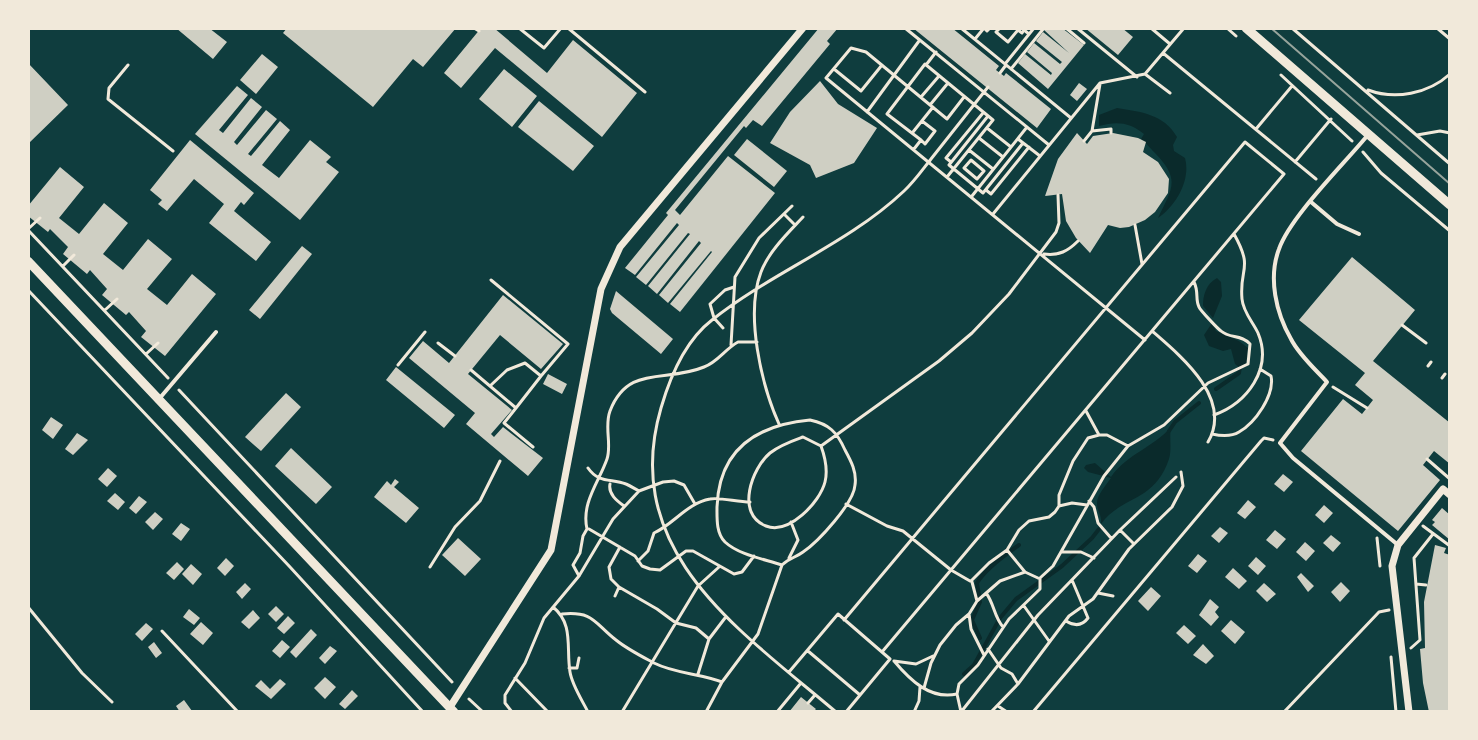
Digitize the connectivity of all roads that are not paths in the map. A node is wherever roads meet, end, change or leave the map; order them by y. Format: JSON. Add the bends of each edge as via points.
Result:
{"nodes":[{"id":1,"x":803,"y":28,"type":"edge"},
{"id":2,"x":1246,"y":28,"type":"edge"},
{"id":3,"x":1369,"y":135,"type":"junction"},
{"id":4,"x":1311,"y":202,"type":"junction"},
{"id":5,"x":1450,"y":205,"type":"edge"},
{"id":6,"x":1359,"y":234,"type":"dead end"},
{"id":7,"x":28,"y":261,"type":"edge"},
{"id":8,"x":216,"y":332,"type":"dead end"},
{"id":9,"x":159,"y":399,"type":"junction"},
{"id":10,"x":1450,"y":495,"type":"edge"},
{"id":11,"x":1398,"y":545,"type":"junction"},
{"id":12,"x":450,"y":710,"type":"edge"},
{"id":13,"x":1409,"y":712,"type":"edge"}],
"edges":[{"from":1,"to":12,"type":"street","via":[[620,247],[601,289],[551,550]]},
{"from":2,"to":3,"type":"street"},
{"from":3,"to":4,"type":"lane"},
{"from":3,"to":5,"type":"street"},
{"from":4,"to":6,"type":"lane"},
{"from":4,"to":11,"type":"lane","via":[[1278,249],[1275,301],[1292,342],[1327,382],[1280,443]]},
{"from":7,"to":9,"type":"street"},
{"from":8,"to":9,"type":"lane"},
{"from":9,"to":12,"type":"street"},
{"from":10,"to":11,"type":"street","via":[[1443,489]]},
{"from":11,"to":13,"type":"street","via":[[1392,566]]}]}
